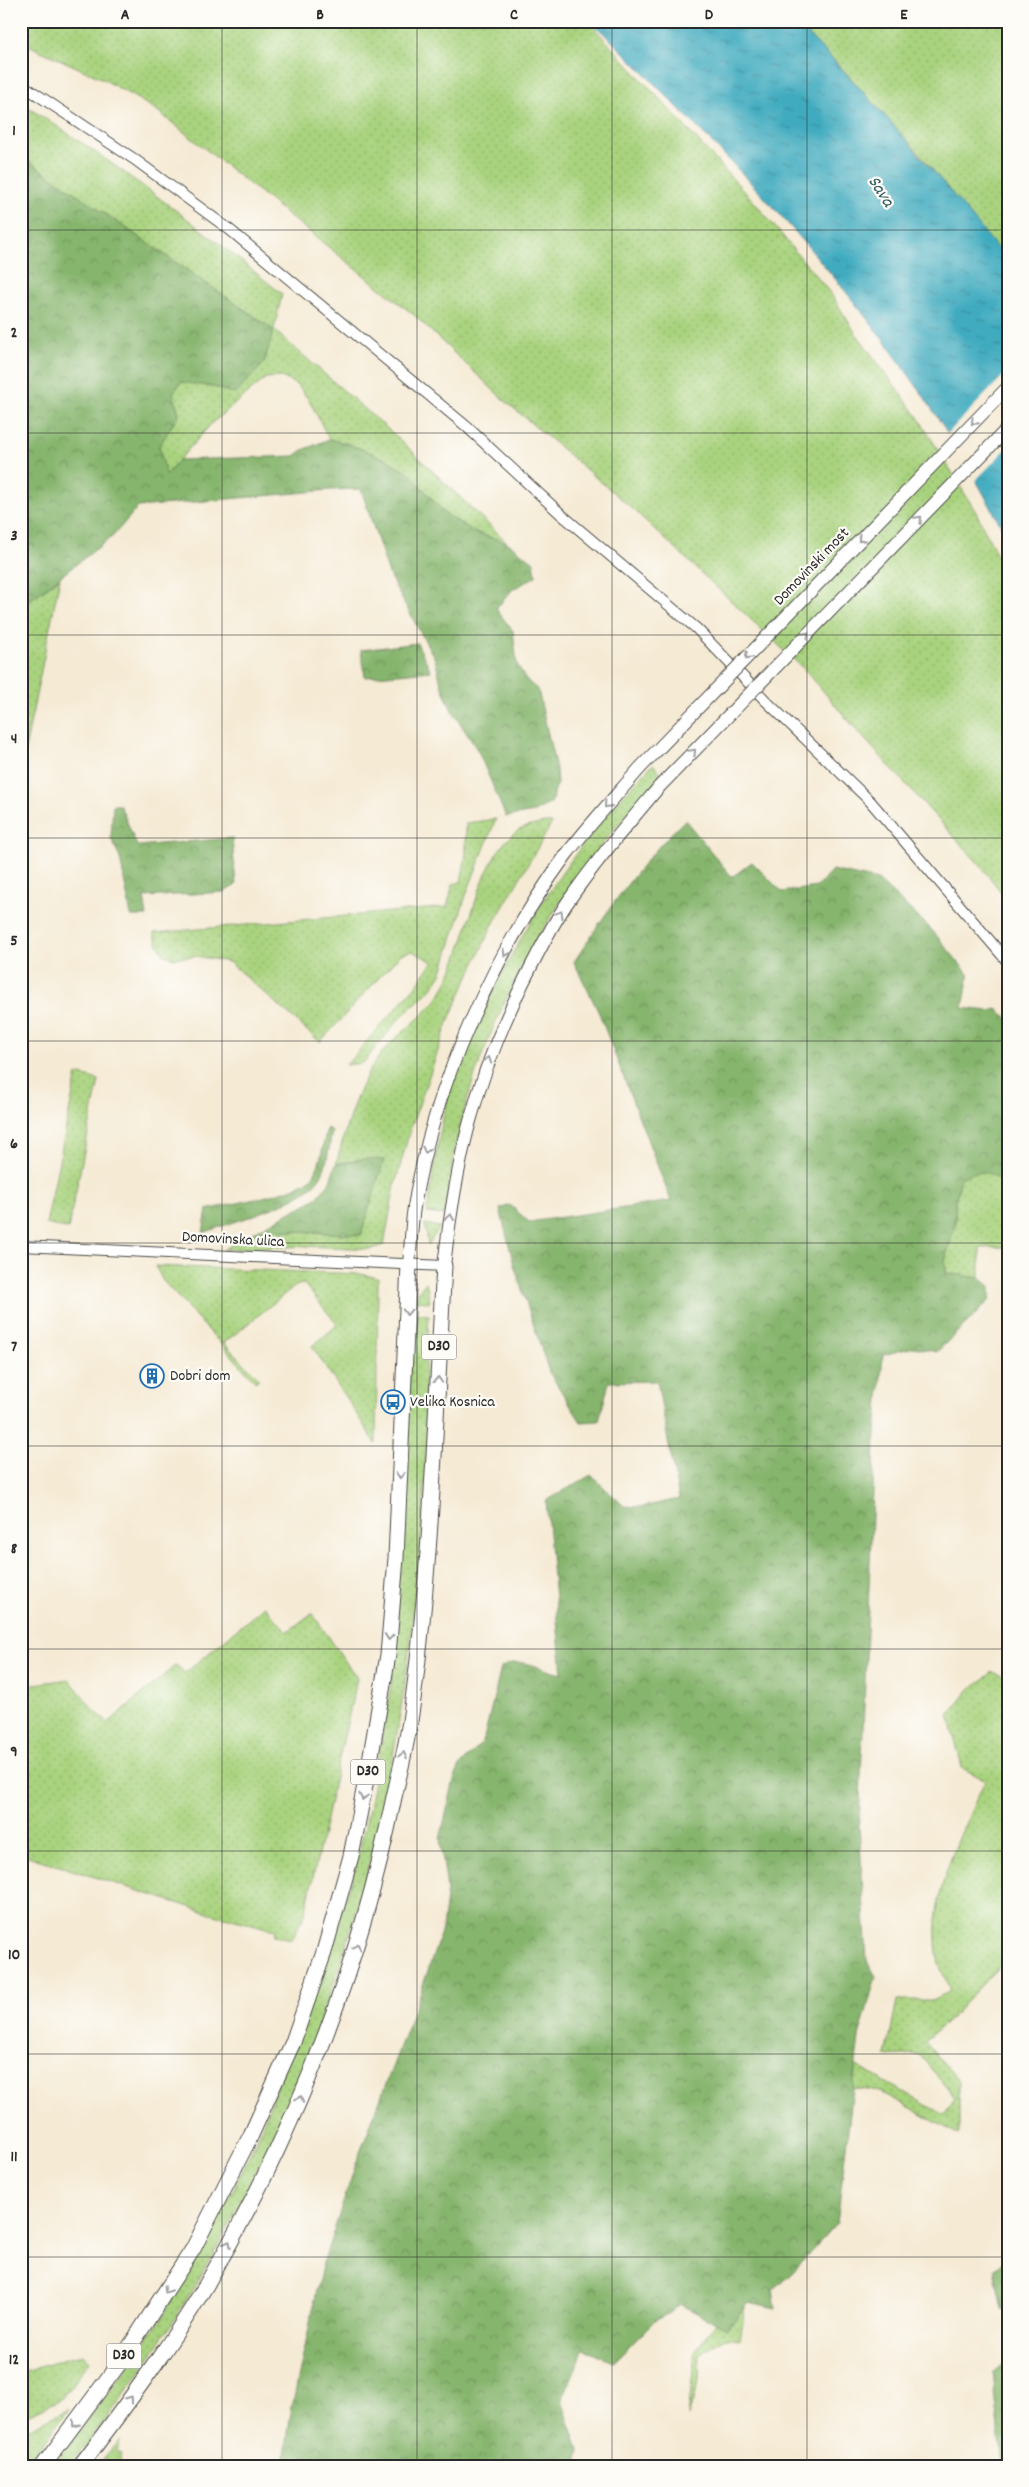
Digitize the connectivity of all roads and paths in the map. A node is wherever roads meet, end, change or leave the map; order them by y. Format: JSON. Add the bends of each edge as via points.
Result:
{"nodes":[{"id":1,"x":21,"y":84,"type":"edge"},
{"id":2,"x":1008,"y":387,"type":"edge"},
{"id":3,"x":1008,"y":428,"type":"edge"},
{"id":4,"x":1008,"y":962,"type":"edge"},
{"id":5,"x":21,"y":1246,"type":"edge"},
{"id":6,"x":409,"y":1264,"type":"junction"},
{"id":7,"x":444,"y":1266,"type":"junction"},
{"id":8,"x":46,"y":2462,"type":"edge"},
{"id":9,"x":30,"y":2466,"type":"edge"},
{"id":10,"x":80,"y":2466,"type":"edge"}],
"edges":[{"from":1,"to":4,"type":"street","via":[[134,159],[230,230],[466,426],[562,515],[697,629],[870,801]]},
{"from":2,"to":6,"type":"main road","name":"Domovinski most","one_way":true,"bridge":true,"via":[[640,768],[566,856],[501,962],[466,1033],[440,1103],[423,1162],[414,1208]]},
{"from":7,"to":3,"type":"main road","one_way":true,"bridge":true,"via":[[453,1193],[476,1094],[502,1026],[532,963],[566,904],[619,833],[659,787]]},
{"from":5,"to":6,"type":"street","name":"Domovinska ulica"},
{"from":6,"to":7,"type":"street","name":"Domovinska ulica"},
{"from":6,"to":8,"type":"highway","number":"D30","one_way":true,"via":[[396,1558],[388,1655],[351,1856],[324,1952],[293,2042],[193,2249],[118,2365]]},
{"from":10,"to":7,"type":"highway","number":"D30","one_way":true,"via":[[156,2363],[205,2287],[284,2137],[321,2049],[355,1953],[383,1852],[409,1725],[422,1628]]},
{"from":8,"to":9,"type":"highway"}]}
